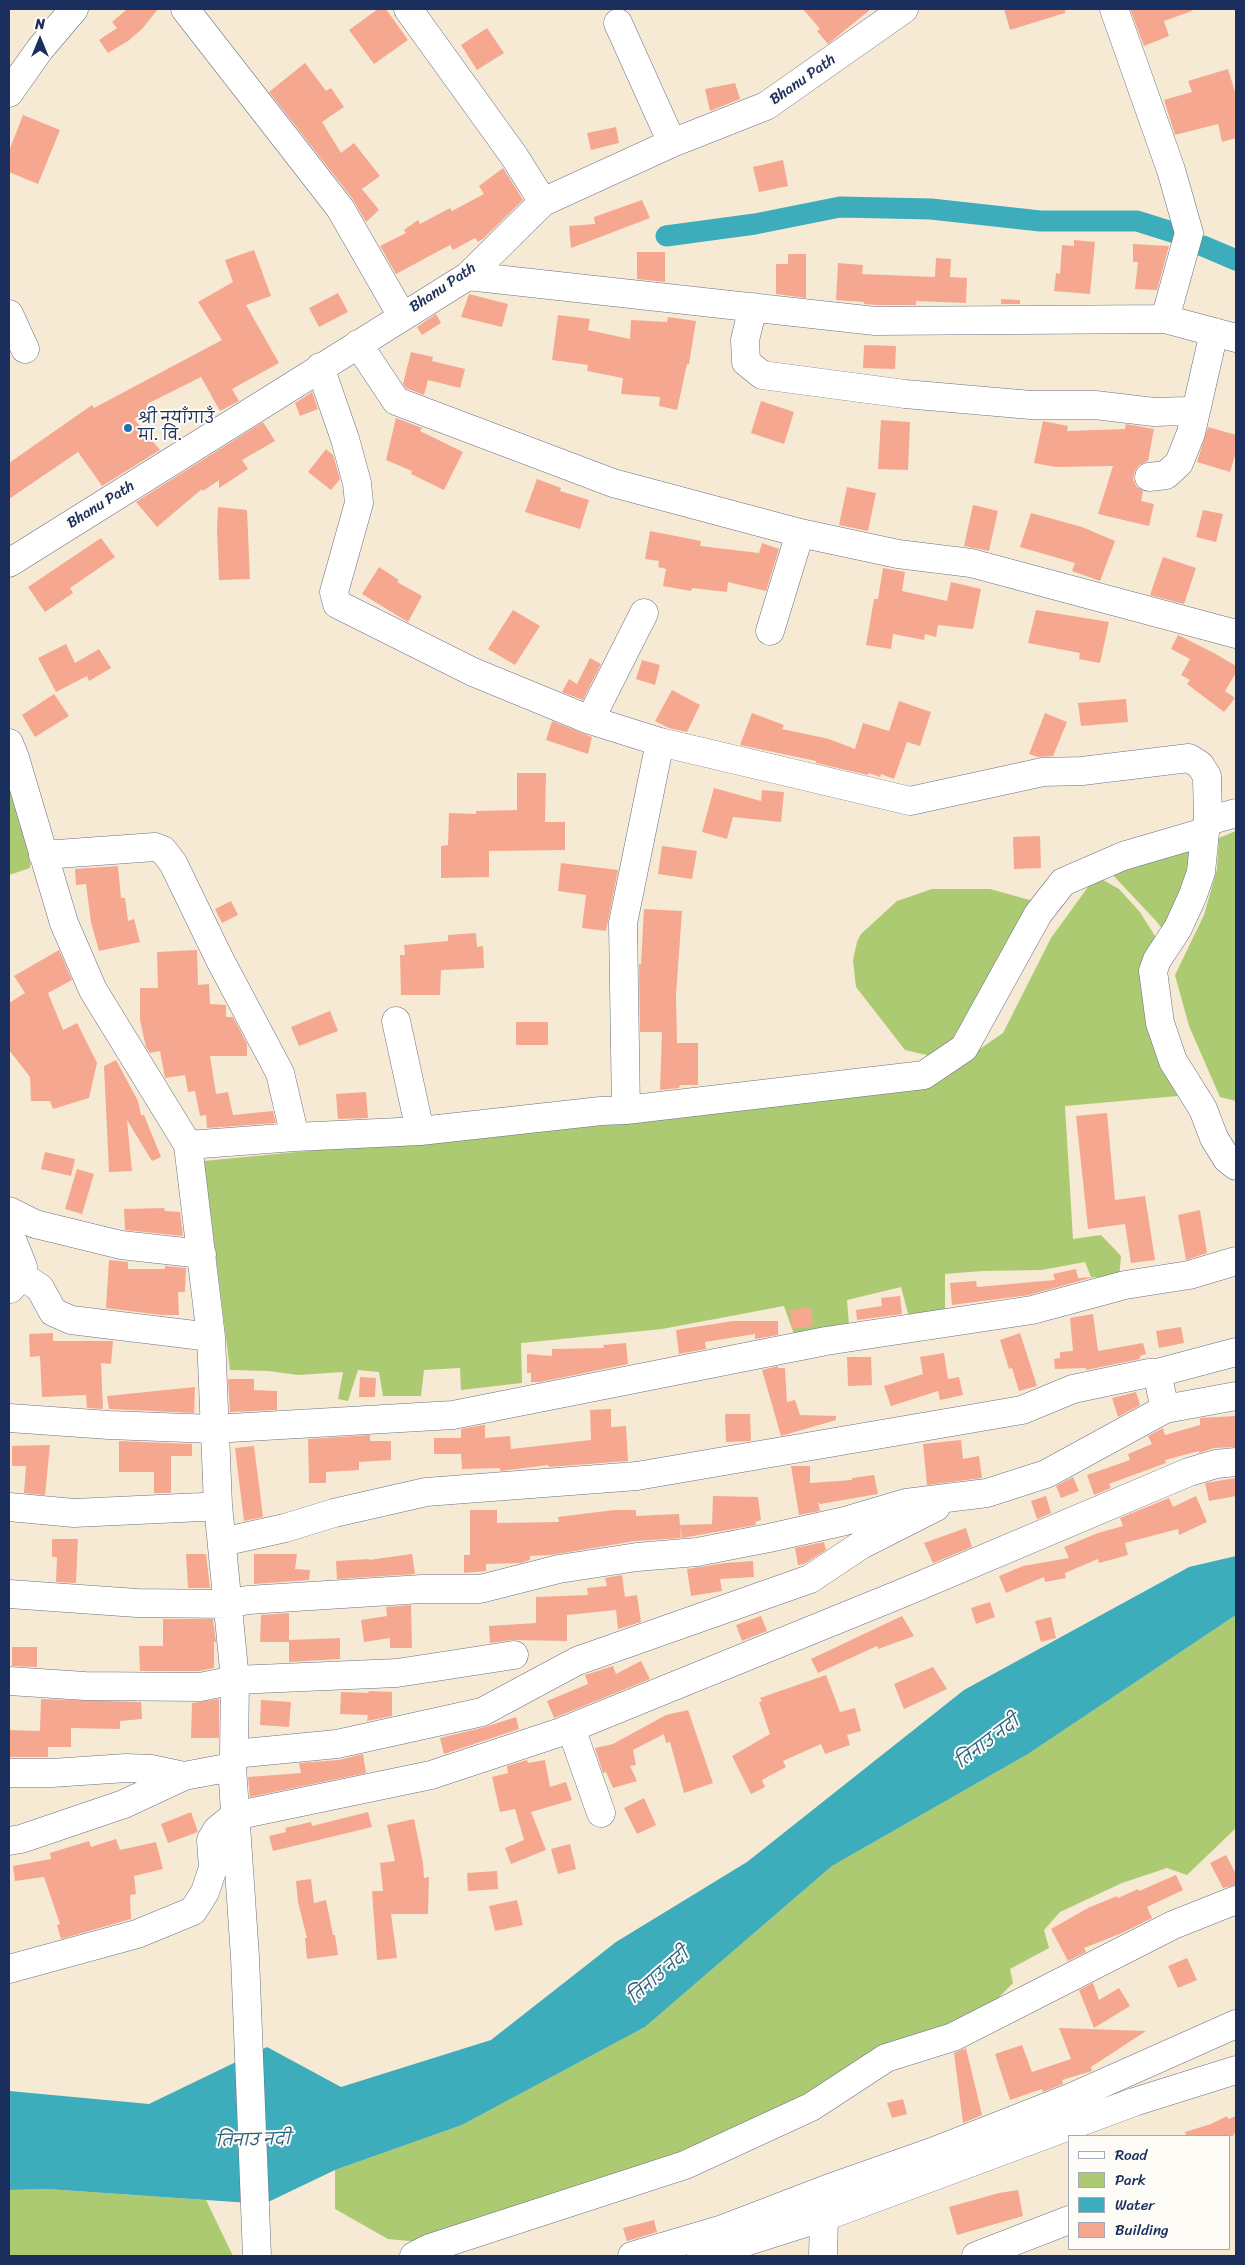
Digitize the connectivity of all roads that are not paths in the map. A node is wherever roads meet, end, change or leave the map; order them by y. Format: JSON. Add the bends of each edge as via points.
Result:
{"nodes":[{"id":1,"x":74,"y":9,"type":"edge"},
{"id":2,"x":185,"y":9,"type":"edge"},
{"id":3,"x":408,"y":9,"type":"edge"},
{"id":4,"x":904,"y":9,"type":"edge"},
{"id":5,"x":1114,"y":9,"type":"edge"},
{"id":6,"x":618,"y":23,"type":"dead end"},
{"id":7,"x":9,"y":93,"type":"edge"},
{"id":8,"x":672,"y":143,"type":"junction"},
{"id":9,"x":543,"y":202,"type":"junction"},
{"id":10,"x":468,"y":276,"type":"junction"},
{"id":11,"x":753,"y":307,"type":"junction"},
{"id":12,"x":9,"y":314,"type":"edge"},
{"id":13,"x":402,"y":316,"type":"junction"},
{"id":14,"x":1165,"y":319,"type":"junction"},
{"id":15,"x":1225,"y":335,"type":"edge"},
{"id":16,"x":358,"y":344,"type":"junction"},
{"id":17,"x":24,"y":349,"type":"dead end"},
{"id":18,"x":320,"y":367,"type":"junction"},
{"id":19,"x":1195,"y":409,"type":"junction"},
{"id":20,"x":1149,"y":477,"type":"dead end"},
{"id":21,"x":800,"y":533,"type":"junction"},
{"id":22,"x":9,"y":563,"type":"edge"},
{"id":23,"x":644,"y":613,"type":"dead end"},
{"id":24,"x":770,"y":631,"type":"dead end"},
{"id":25,"x":1236,"y":634,"type":"edge"},
{"id":26,"x":590,"y":720,"type":"junction"},
{"id":27,"x":660,"y":742,"type":"junction"},
{"id":28,"x":9,"y":743,"type":"edge"},
{"id":29,"x":1236,"y":813,"type":"edge"},
{"id":30,"x":1206,"y":826,"type":"junction"},
{"id":31,"x":43,"y":855,"type":"junction"},
{"id":32,"x":396,"y":1021,"type":"dead end"},
{"id":33,"x":626,"y":1110,"type":"junction"},
{"id":34,"x":420,"y":1131,"type":"junction"},
{"id":35,"x":295,"y":1137,"type":"junction"},
{"id":36,"x":188,"y":1145,"type":"junction"},
{"id":37,"x":1236,"y":1166,"type":"edge"},
{"id":38,"x":9,"y":1212,"type":"edge"},
{"id":39,"x":35,"y":1224,"type":"junction"},
{"id":40,"x":9,"y":1232,"type":"edge"},
{"id":41,"x":202,"y":1254,"type":"junction"},
{"id":42,"x":1236,"y":1261,"type":"edge"},
{"id":43,"x":15,"y":1283,"type":"edge"},
{"id":44,"x":211,"y":1338,"type":"junction"},
{"id":45,"x":1236,"y":1352,"type":"edge"},
{"id":46,"x":1157,"y":1374,"type":"junction"},
{"id":47,"x":1236,"y":1396,"type":"edge"},
{"id":48,"x":1165,"y":1409,"type":"junction"},
{"id":49,"x":9,"y":1418,"type":"edge"},
{"id":50,"x":213,"y":1429,"type":"junction"},
{"id":51,"x":1236,"y":1462,"type":"edge"},
{"id":52,"x":957,"y":1496,"type":"junction"},
{"id":53,"x":218,"y":1505,"type":"junction"},
{"id":54,"x":9,"y":1507,"type":"edge"},
{"id":55,"x":222,"y":1542,"type":"junction"},
{"id":56,"x":9,"y":1594,"type":"edge"},
{"id":57,"x":228,"y":1604,"type":"junction"},
{"id":58,"x":514,"y":1655,"type":"dead end"},
{"id":59,"x":235,"y":1680,"type":"junction"},
{"id":60,"x":9,"y":1681,"type":"edge"},
{"id":61,"x":571,"y":1728,"type":"junction"},
{"id":62,"x":233,"y":1761,"type":"junction"},
{"id":63,"x":9,"y":1773,"type":"edge"},
{"id":64,"x":184,"y":1776,"type":"junction"},
{"id":65,"x":602,"y":1813,"type":"dead end"},
{"id":66,"x":234,"y":1816,"type":"junction"},
{"id":67,"x":9,"y":1841,"type":"edge"},
{"id":68,"x":1236,"y":1900,"type":"edge"},
{"id":69,"x":9,"y":1969,"type":"edge"},
{"id":70,"x":1236,"y":2024,"type":"edge"},
{"id":71,"x":1236,"y":2070,"type":"edge"},
{"id":72,"x":824,"y":2217,"type":"junction"},
{"id":73,"x":1068,"y":2220,"type":"edge"},
{"id":74,"x":257,"y":2256,"type":"edge"},
{"id":75,"x":414,"y":2256,"type":"edge"},
{"id":76,"x":632,"y":2256,"type":"edge"},
{"id":77,"x":702,"y":2256,"type":"edge"},
{"id":78,"x":823,"y":2256,"type":"edge"},
{"id":79,"x":976,"y":2256,"type":"edge"}],
"edges":[{"from":1,"to":7,"type":"street"},
{"from":2,"to":13,"type":"street","via":[[340,208]]},
{"from":3,"to":9,"type":"street","via":[[514,156]]},
{"from":4,"to":8,"type":"street","name":"Bhanu Path","via":[[766,106]]},
{"from":5,"to":14,"type":"street","via":[[1171,170],[1189,233]]},
{"from":6,"to":8,"type":"street"},
{"from":8,"to":9,"type":"street","name":"Bhanu Path"},
{"from":9,"to":10,"type":"street","name":"Bhanu Path"},
{"from":10,"to":11,"type":"street"},
{"from":10,"to":13,"type":"street","name":"Bhanu Path"},
{"from":11,"to":14,"type":"street","via":[[875,321]]},
{"from":11,"to":19,"type":"street","via":[[745,340],[746,362],[762,375],[905,394],[1030,405],[1095,405],[1154,412]]},
{"from":12,"to":17,"type":"street"},
{"from":13,"to":16,"type":"street","name":"Bhanu Path"},
{"from":14,"to":15,"type":"street"},
{"from":15,"to":19,"type":"street"},
{"from":16,"to":18,"type":"street","name":"Bhanu Path"},
{"from":16,"to":21,"type":"street","via":[[396,401],[613,483]]},
{"from":18,"to":22,"type":"street","name":"Bhanu Path"},
{"from":18,"to":26,"type":"street","via":[[345,439],[359,503],[334,592],[337,604],[473,672]]},
{"from":19,"to":20,"type":"street","via":[[1191,433],[1179,463],[1166,475]]},
{"from":21,"to":24,"type":"street"},
{"from":21,"to":25,"type":"street","via":[[898,554],[971,563]]},
{"from":23,"to":26,"type":"street"},
{"from":26,"to":27,"type":"street"},
{"from":27,"to":30,"type":"street","via":[[910,801],[1043,772],[1082,771],[1189,758],[1200,765],[1207,776]]},
{"from":27,"to":33,"type":"street","via":[[622,923]]},
{"from":28,"to":31,"type":"street"},
{"from":29,"to":30,"type":"street"},
{"from":30,"to":33,"type":"street","via":[[1063,882],[1038,914],[964,1048],[924,1076]]},
{"from":30,"to":37,"type":"street","via":[[1201,872],[1193,895],[1153,971],[1160,1023],[1173,1061],[1203,1109],[1214,1138],[1227,1159]]},
{"from":31,"to":35,"type":"street","via":[[155,847],[163,850],[173,863],[280,1073]]},
{"from":31,"to":36,"type":"street","via":[[64,923],[94,990]]},
{"from":32,"to":34,"type":"street"},
{"from":33,"to":34,"type":"street"},
{"from":34,"to":35,"type":"street"},
{"from":35,"to":36,"type":"street"},
{"from":36,"to":41,"type":"street"},
{"from":38,"to":39,"type":"street"},
{"from":39,"to":40,"type":"street"},
{"from":39,"to":41,"type":"street","via":[[121,1245]]},
{"from":40,"to":43,"type":"street","via":[[23,1267]]},
{"from":41,"to":44,"type":"street"},
{"from":42,"to":50,"type":"street","via":[[1189,1276],[1125,1285],[1032,1310],[826,1341],[453,1415]]},
{"from":43,"to":44,"type":"street","via":[[40,1288],[53,1312],[71,1320]]},
{"from":44,"to":50,"type":"street"},
{"from":45,"to":46,"type":"street"},
{"from":46,"to":48,"type":"street"},
{"from":46,"to":55,"type":"street","via":[[1073,1389],[1022,1410],[637,1476],[426,1492]]},
{"from":47,"to":48,"type":"street"},
{"from":48,"to":52,"type":"street","via":[[1046,1474],[987,1493]]},
{"from":49,"to":50,"type":"street"},
{"from":50,"to":53,"type":"street"},
{"from":51,"to":61,"type":"street","via":[[1188,1472]]},
{"from":52,"to":57,"type":"street","via":[[906,1503],[845,1521],[697,1552],[559,1569],[480,1589],[413,1589]]},
{"from":52,"to":62,"type":"street","via":[[861,1545],[810,1579],[577,1660],[482,1712],[337,1744]]},
{"from":53,"to":54,"type":"street","via":[[74,1513]]},
{"from":53,"to":55,"type":"street"},
{"from":55,"to":57,"type":"street"},
{"from":56,"to":57,"type":"street","via":[[137,1603]]},
{"from":57,"to":59,"type":"street"},
{"from":58,"to":59,"type":"street","via":[[397,1672]]},
{"from":59,"to":60,"type":"street","via":[[200,1687],[85,1686]]},
{"from":59,"to":62,"type":"street"},
{"from":61,"to":65,"type":"street"},
{"from":61,"to":66,"type":"street","via":[[431,1775]]},
{"from":62,"to":64,"type":"street"},
{"from":62,"to":66,"type":"street"},
{"from":63,"to":64,"type":"street","via":[[126,1768]]},
{"from":64,"to":67,"type":"street","via":[[124,1804]]},
{"from":66,"to":69,"type":"street","via":[[210,1840],[213,1868],[205,1892],[193,1911],[137,1934]]},
{"from":66,"to":74,"type":"street","via":[[245,1957]]},
{"from":68,"to":75,"type":"street","via":[[1173,1925],[953,2037],[886,2058],[811,2107],[685,2165]]},
{"from":70,"to":76,"type":"street","via":[[1072,2097],[932,2152],[720,2230]]},
{"from":71,"to":72,"type":"street","via":[[1134,2102]]},
{"from":72,"to":77,"type":"street"},
{"from":72,"to":78,"type":"street"},
{"from":73,"to":79,"type":"street"}]}
